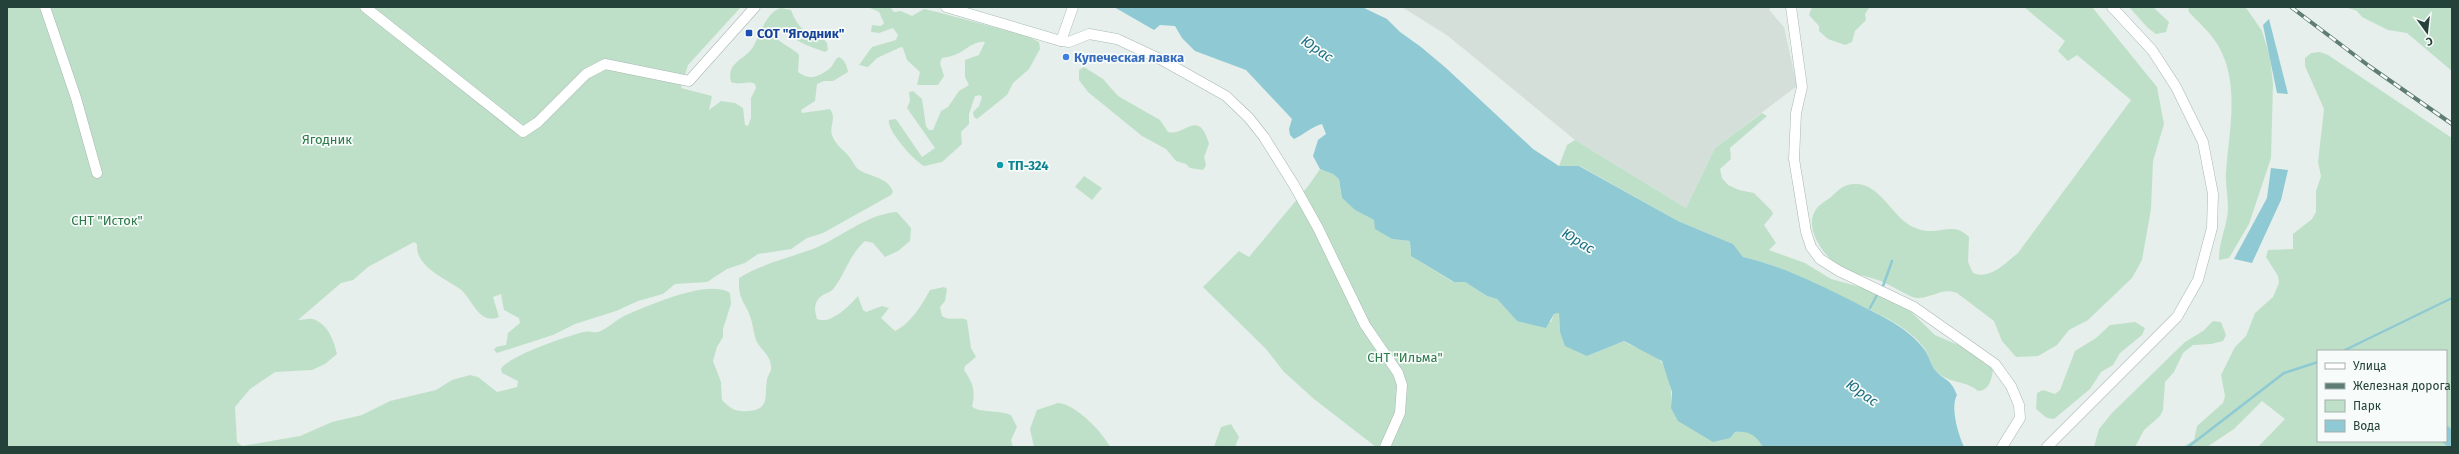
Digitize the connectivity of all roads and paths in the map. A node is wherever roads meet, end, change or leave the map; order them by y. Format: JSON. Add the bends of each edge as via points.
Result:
{"nodes":[{"id":1,"x":44,"y":7,"type":"edge"},
{"id":2,"x":365,"y":7,"type":"edge"},
{"id":3,"x":754,"y":7,"type":"edge"},
{"id":4,"x":946,"y":7,"type":"edge"},
{"id":5,"x":1073,"y":7,"type":"edge"},
{"id":6,"x":1791,"y":7,"type":"edge"},
{"id":7,"x":2112,"y":7,"type":"edge"},
{"id":8,"x":1061,"y":40,"type":"junction"},
{"id":9,"x":97,"y":173,"type":"dead end"},
{"id":10,"x":1385,"y":447,"type":"edge"},
{"id":11,"x":2002,"y":447,"type":"edge"},
{"id":12,"x":2047,"y":447,"type":"edge"}],
"edges":[{"from":1,"to":9,"type":"street","via":[[76,98]]},
{"from":2,"to":3,"type":"street","via":[[523,132],[538,122],[586,74],[605,64],[689,81]]},
{"from":4,"to":8,"type":"street"},
{"from":5,"to":8,"type":"street"},
{"from":6,"to":11,"type":"street","via":[[1802,87],[1796,113],[1794,159],[1806,232],[1811,246],[1820,259],[1839,271],[1914,307],[1995,364],[2011,386],[2020,405],[2020,418]]},
{"from":7,"to":12,"type":"street","via":[[2152,50],[2176,87],[2203,142],[2213,194],[2212,228],[2198,280],[2178,317]]},
{"from":8,"to":10,"type":"street","via":[[1069,42],[1089,34],[1116,39],[1162,60],[1226,96],[1249,118],[1294,185],[1366,325],[1398,373],[1402,385],[1400,413]]}]}
